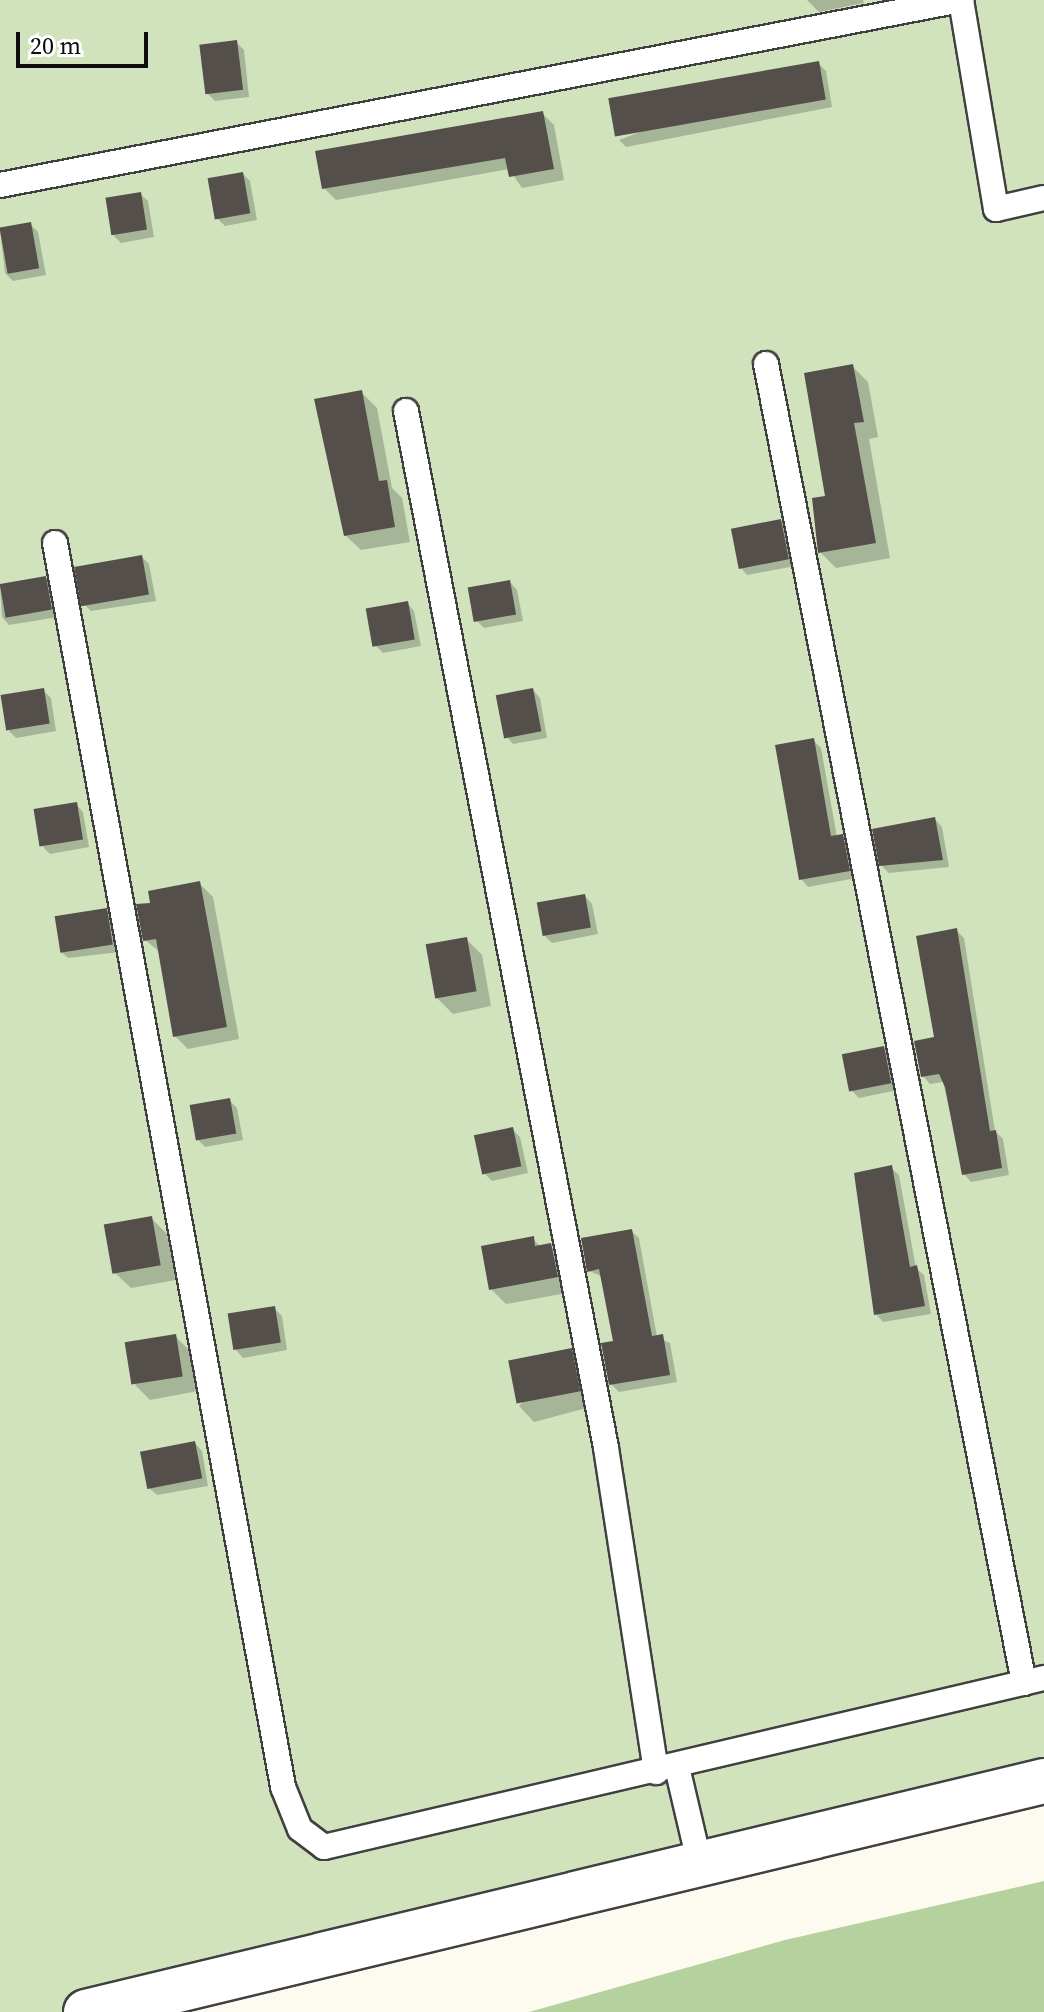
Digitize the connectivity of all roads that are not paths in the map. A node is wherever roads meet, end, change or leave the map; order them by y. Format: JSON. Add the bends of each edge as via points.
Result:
{"nodes":[{"id":1,"x":0,"y":185,"type":"edge"},
{"id":2,"x":1044,"y":198,"type":"edge"},
{"id":3,"x":766,"y":364,"type":"dead end"},
{"id":4,"x":406,"y":411,"type":"dead end"},
{"id":5,"x":55,"y":543,"type":"dead end"},
{"id":6,"x":1034,"y":1681,"type":"edge"},
{"id":7,"x":667,"y":1769,"type":"junction"},
{"id":8,"x":1044,"y":1781,"type":"edge"},
{"id":9,"x":700,"y":1865,"type":"junction"},
{"id":10,"x":86,"y":2012,"type":"edge"}],
"edges":[{"from":1,"to":2,"type":"lane","via":[[961,0],[996,209]]},
{"from":3,"to":6,"type":"lane"},
{"from":4,"to":7,"type":"lane"},
{"from":5,"to":7,"type":"lane","via":[[280,1771],[300,1829],[324,1847]]},
{"from":6,"to":7,"type":"lane"},
{"from":7,"to":9,"type":"lane"},
{"from":8,"to":9,"type":"street"},
{"from":9,"to":10,"type":"street"}]}
